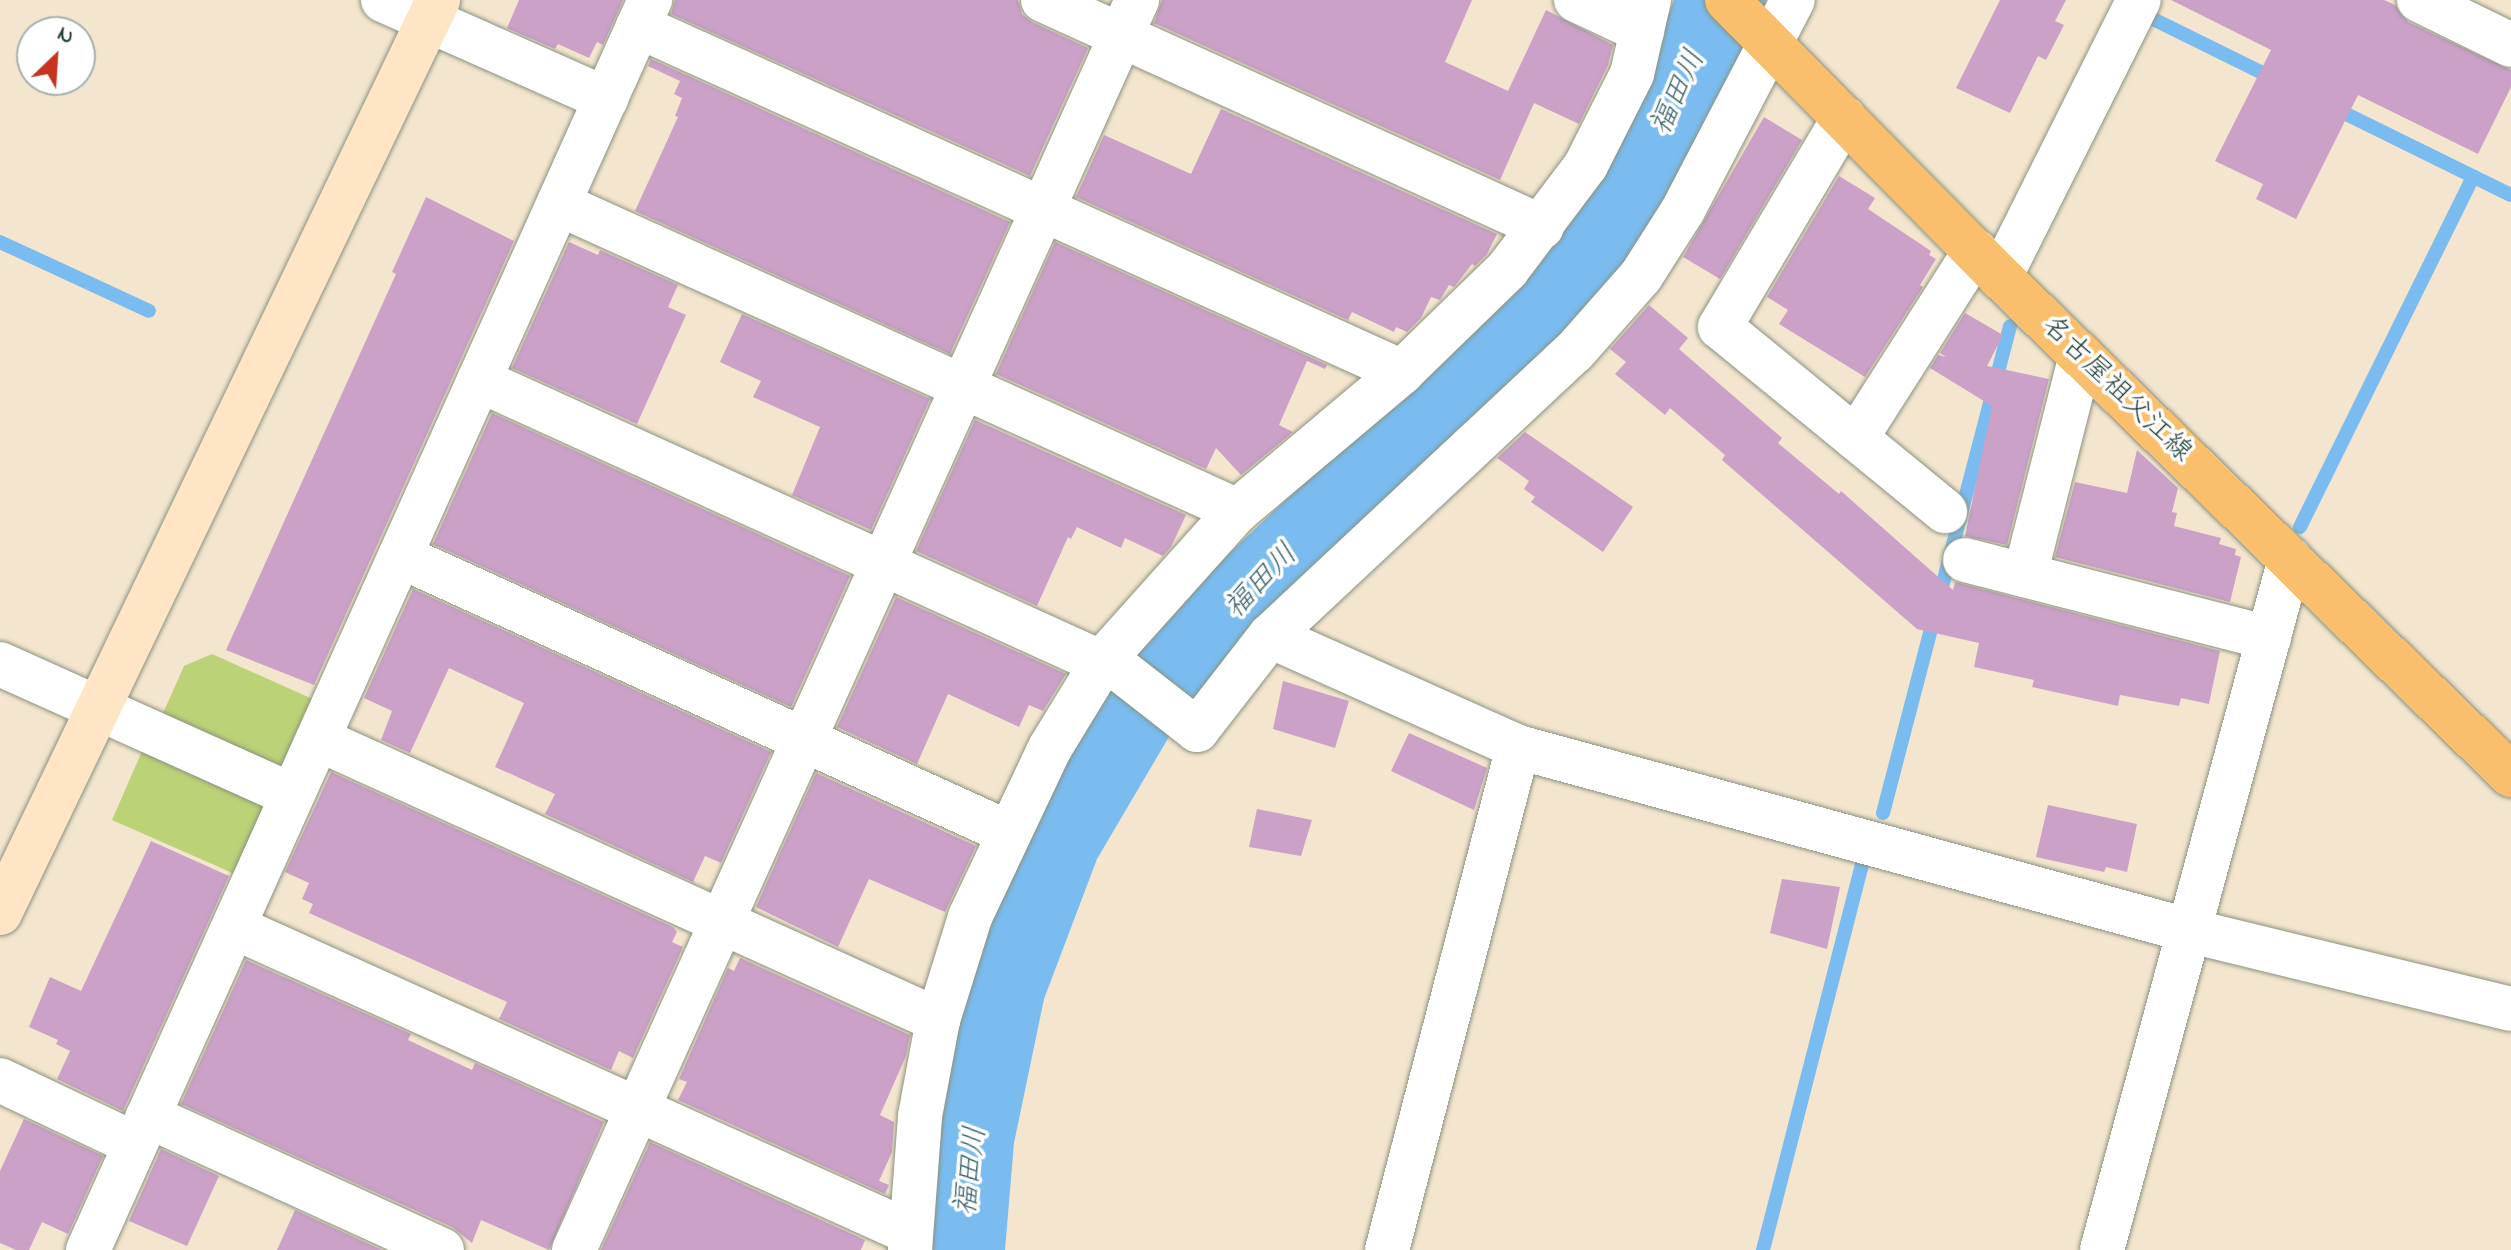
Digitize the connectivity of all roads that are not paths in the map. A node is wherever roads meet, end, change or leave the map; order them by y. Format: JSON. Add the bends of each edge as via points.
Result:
{"nodes":[{"id":1,"x":383,"y":0,"type":"edge"},
{"id":2,"x":1043,"y":0,"type":"edge"},
{"id":3,"x":1576,"y":0,"type":"edge"},
{"id":4,"x":1727,"y":0,"type":"edge"},
{"id":5,"x":1793,"y":0,"type":"edge"},
{"id":6,"x":2139,"y":0,"type":"edge"},
{"id":7,"x":2419,"y":0,"type":"edge"},
{"id":8,"x":433,"y":10,"type":"edge"},
{"id":9,"x":644,"y":13,"type":"edge"},
{"id":10,"x":1646,"y":15,"type":"edge"},
{"id":11,"x":1129,"y":18,"type":"edge"},
{"id":12,"x":1768,"y":40,"type":"junction"},
{"id":13,"x":2511,"y":45,"type":"edge"},
{"id":14,"x":606,"y":99,"type":"junction"},
{"id":15,"x":1844,"y":118,"type":"junction"},
{"id":16,"x":559,"y":204,"type":"junction"},
{"id":17,"x":1042,"y":209,"type":"junction"},
{"id":18,"x":1542,"y":227,"type":"junction"},
{"id":19,"x":1988,"y":264,"type":"junction"},
{"id":20,"x":2081,"y":356,"type":"junction"},
{"id":21,"x":1402,"y":372,"type":"junction"},
{"id":22,"x":479,"y":380,"type":"junction"},
{"id":23,"x":963,"y":386,"type":"junction"},
{"id":24,"x":1856,"y":438,"type":"junction"},
{"id":25,"x":1238,"y":511,"type":"junction"},
{"id":26,"x":1945,"y":511,"type":"dead end"},
{"id":27,"x":400,"y":556,"type":"junction"},
{"id":28,"x":2290,"y":559,"type":"junction"},
{"id":29,"x":1965,"y":560,"type":"dead end"},
{"id":30,"x":883,"y":563,"type":"junction"},
{"id":31,"x":2025,"y":575,"type":"junction"},
{"id":32,"x":1270,"y":636,"type":"junction"},
{"id":33,"x":2269,"y":638,"type":"junction"},
{"id":34,"x":1108,"y":663,"type":"junction"},
{"id":35,"x":0,"y":664,"type":"edge"},
{"id":36,"x":100,"y":709,"type":"junction"},
{"id":37,"x":318,"y":739,"type":"junction"},
{"id":38,"x":804,"y":739,"type":"junction"},
{"id":39,"x":1518,"y":747,"type":"junction"},
{"id":40,"x":2511,"y":775,"type":"edge"},
{"id":41,"x":292,"y":795,"type":"junction"},
{"id":42,"x":1009,"y":833,"type":"junction"},
{"id":43,"x":0,"y":913,"type":"edge"},
{"id":44,"x":721,"y":922,"type":"junction"},
{"id":45,"x":234,"y":927,"type":"junction"},
{"id":46,"x":2187,"y":930,"type":"junction"},
{"id":47,"x":2511,"y":1009,"type":"edge"},
{"id":48,"x":938,"y":1020,"type":"junction"},
{"id":49,"x":0,"y":1080,"type":"edge"},
{"id":50,"x":637,"y":1109,"type":"junction"},
{"id":51,"x":142,"y":1130,"type":"junction"},
{"id":52,"x":909,"y":1241,"type":"edge"},
{"id":53,"x":88,"y":1250,"type":"edge"},
{"id":54,"x":442,"y":1250,"type":"edge"},
{"id":55,"x":574,"y":1250,"type":"edge"},
{"id":56,"x":1387,"y":1250,"type":"edge"},
{"id":57,"x":2102,"y":1250,"type":"edge"}],
"edges":[{"from":1,"to":8,"type":"street"},
{"from":2,"to":11,"type":"street"},
{"from":3,"to":10,"type":"street"},
{"from":4,"to":12,"type":"main road","name":"名古屋祖父江線"},
{"from":5,"to":12,"type":"street"},
{"from":6,"to":19,"type":"street"},
{"from":7,"to":13,"type":"street"},
{"from":8,"to":14,"type":"street"},
{"from":8,"to":36,"type":"street"},
{"from":9,"to":14,"type":"street"},
{"from":9,"to":17,"type":"street"},
{"from":10,"to":18,"type":"street","via":[[1632,74],[1586,165]]},
{"from":11,"to":17,"type":"street"},
{"from":11,"to":18,"type":"street"},
{"from":12,"to":15,"type":"main road","name":"名古屋祖父江線"},
{"from":12,"to":32,"type":"street","via":[[1683,210],[1641,276],[1574,352]]},
{"from":14,"to":16,"type":"street"},
{"from":15,"to":19,"type":"main road","name":"名古屋祖父江線"},
{"from":15,"to":24,"type":"street","via":[[1720,327]]},
{"from":16,"to":22,"type":"street"},
{"from":16,"to":23,"type":"street"},
{"from":17,"to":21,"type":"street"},
{"from":17,"to":23,"type":"street"},
{"from":18,"to":21,"type":"street","via":[[1507,270]]},
{"from":19,"to":20,"type":"main road","name":"名古屋祖父江線"},
{"from":19,"to":24,"type":"street"},
{"from":20,"to":28,"type":"main road","name":"名古屋祖父江線"},
{"from":20,"to":31,"type":"street"},
{"from":21,"to":25,"type":"street"},
{"from":22,"to":27,"type":"street"},
{"from":22,"to":30,"type":"street"},
{"from":23,"to":25,"type":"street"},
{"from":23,"to":30,"type":"street"},
{"from":24,"to":26,"type":"street"},
{"from":25,"to":34,"type":"street"},
{"from":27,"to":37,"type":"street"},
{"from":27,"to":38,"type":"street"},
{"from":28,"to":33,"type":"street"},
{"from":28,"to":40,"type":"main road","name":"名古屋祖父江線"},
{"from":29,"to":31,"type":"street"},
{"from":30,"to":34,"type":"street"},
{"from":30,"to":38,"type":"street"},
{"from":31,"to":33,"type":"street"},
{"from":32,"to":34,"type":"street","via":[[1197,730]]},
{"from":32,"to":39,"type":"street"},
{"from":33,"to":46,"type":"street"},
{"from":34,"to":42,"type":"street","via":[[1050,748]]},
{"from":35,"to":36,"type":"street"},
{"from":36,"to":41,"type":"street"},
{"from":36,"to":43,"type":"street"},
{"from":37,"to":41,"type":"street"},
{"from":37,"to":44,"type":"street"},
{"from":38,"to":42,"type":"street"},
{"from":38,"to":44,"type":"street"},
{"from":39,"to":46,"type":"street"},
{"from":39,"to":56,"type":"street"},
{"from":41,"to":45,"type":"street"},
{"from":42,"to":48,"type":"street","via":[[970,917]]},
{"from":44,"to":48,"type":"street"},
{"from":44,"to":50,"type":"street"},
{"from":45,"to":50,"type":"street"},
{"from":45,"to":51,"type":"street"},
{"from":46,"to":47,"type":"street"},
{"from":46,"to":57,"type":"street"},
{"from":48,"to":52,"type":"street","via":[[920,1116]]},
{"from":49,"to":51,"type":"street"},
{"from":50,"to":52,"type":"street"},
{"from":50,"to":55,"type":"street"},
{"from":51,"to":53,"type":"street"},
{"from":51,"to":54,"type":"street"}]}
